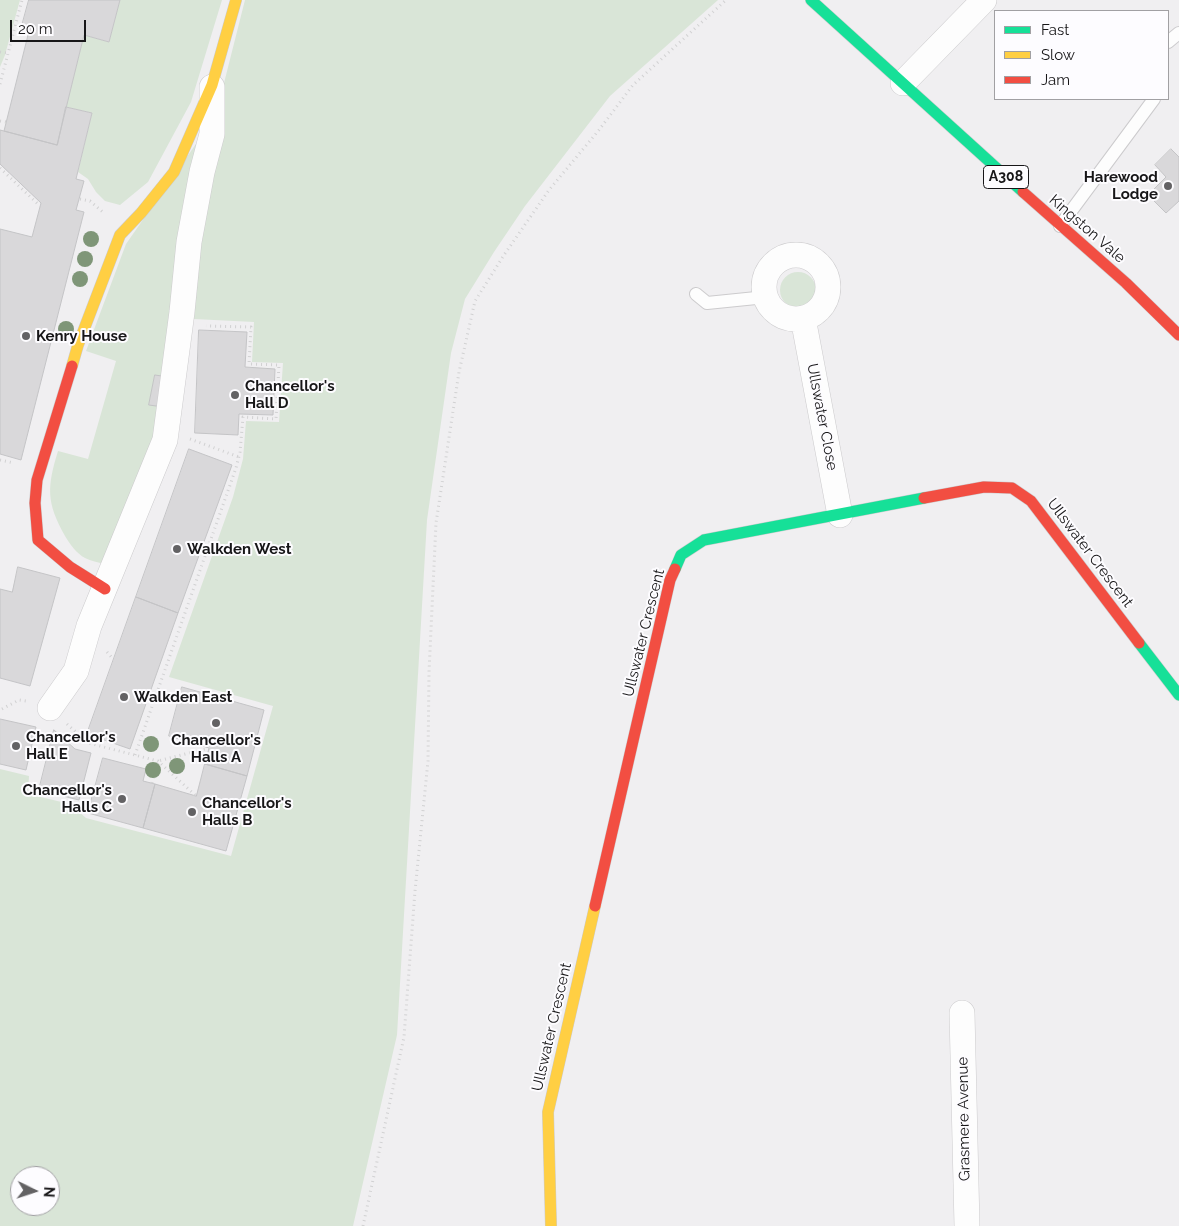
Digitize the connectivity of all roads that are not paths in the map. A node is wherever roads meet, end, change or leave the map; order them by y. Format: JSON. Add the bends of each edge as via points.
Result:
{"nodes":[{"id":1,"x":236,"y":0,"type":"edge"},
{"id":2,"x":811,"y":0,"type":"edge"},
{"id":3,"x":984,"y":0,"type":"edge"},
{"id":4,"x":1179,"y":33,"type":"edge"},
{"id":5,"x":1169,"y":41,"type":"edge"},
{"id":6,"x":903,"y":83,"type":"junction"},
{"id":7,"x":212,"y":85,"type":"junction"},
{"id":8,"x":1153,"y":100,"type":"edge"},
{"id":9,"x":1060,"y":226,"type":"junction"},
{"id":10,"x":696,"y":294,"type":"dead end"},
{"id":11,"x":766,"y":297,"type":"junction"},
{"id":12,"x":804,"y":318,"type":"junction"},
{"id":13,"x":1179,"y":335,"type":"edge"},
{"id":14,"x":840,"y":515,"type":"junction"},
{"id":15,"x":105,"y":589,"type":"junction"},
{"id":16,"x":1179,"y":695,"type":"edge"},
{"id":17,"x":50,"y":708,"type":"road end"},
{"id":18,"x":962,"y":1013,"type":"dead end"},
{"id":19,"x":551,"y":1226,"type":"edge"},
{"id":20,"x":967,"y":1226,"type":"edge"}],
"edges":[{"from":1,"to":7,"type":"street"},
{"from":2,"to":6,"type":"street","name":"Kingston Vale","number":"A308"},
{"from":3,"to":6,"type":"street"},
{"from":4,"to":5,"type":"lane"},
{"from":6,"to":9,"type":"street","name":"Kingston Vale","number":"A308"},
{"from":7,"to":15,"type":"street","via":[[212,134],[189,242],[165,440]]},
{"from":7,"to":15,"type":"street","via":[[174,172],[120,235],[78,345],[37,480],[38,540],[57,558]]},
{"from":8,"to":9,"type":"lane"},
{"from":9,"to":13,"type":"street","name":"Kingston Vale","number":"A308"},
{"from":10,"to":11,"type":"lane","via":[[708,303]]},
{"from":11,"to":12,"type":"street","via":[[782,316]]},
{"from":11,"to":12,"type":"street","via":[[767,275],[781,259],[801,256],[815,262],[827,280],[826,299],[814,314]]},
{"from":12,"to":14,"type":"street","name":"Ullswater Close"},
{"from":14,"to":16,"type":"street","name":"Ullswater Crescent","via":[[984,487],[1012,488],[1031,500]]},
{"from":14,"to":19,"type":"street","name":"Ullswater Crescent","via":[[704,540],[681,555],[670,580],[548,1112]]},
{"from":15,"to":17,"type":"street","via":[[76,671]]},
{"from":18,"to":20,"type":"street","name":"Grasmere Avenue"}]}
